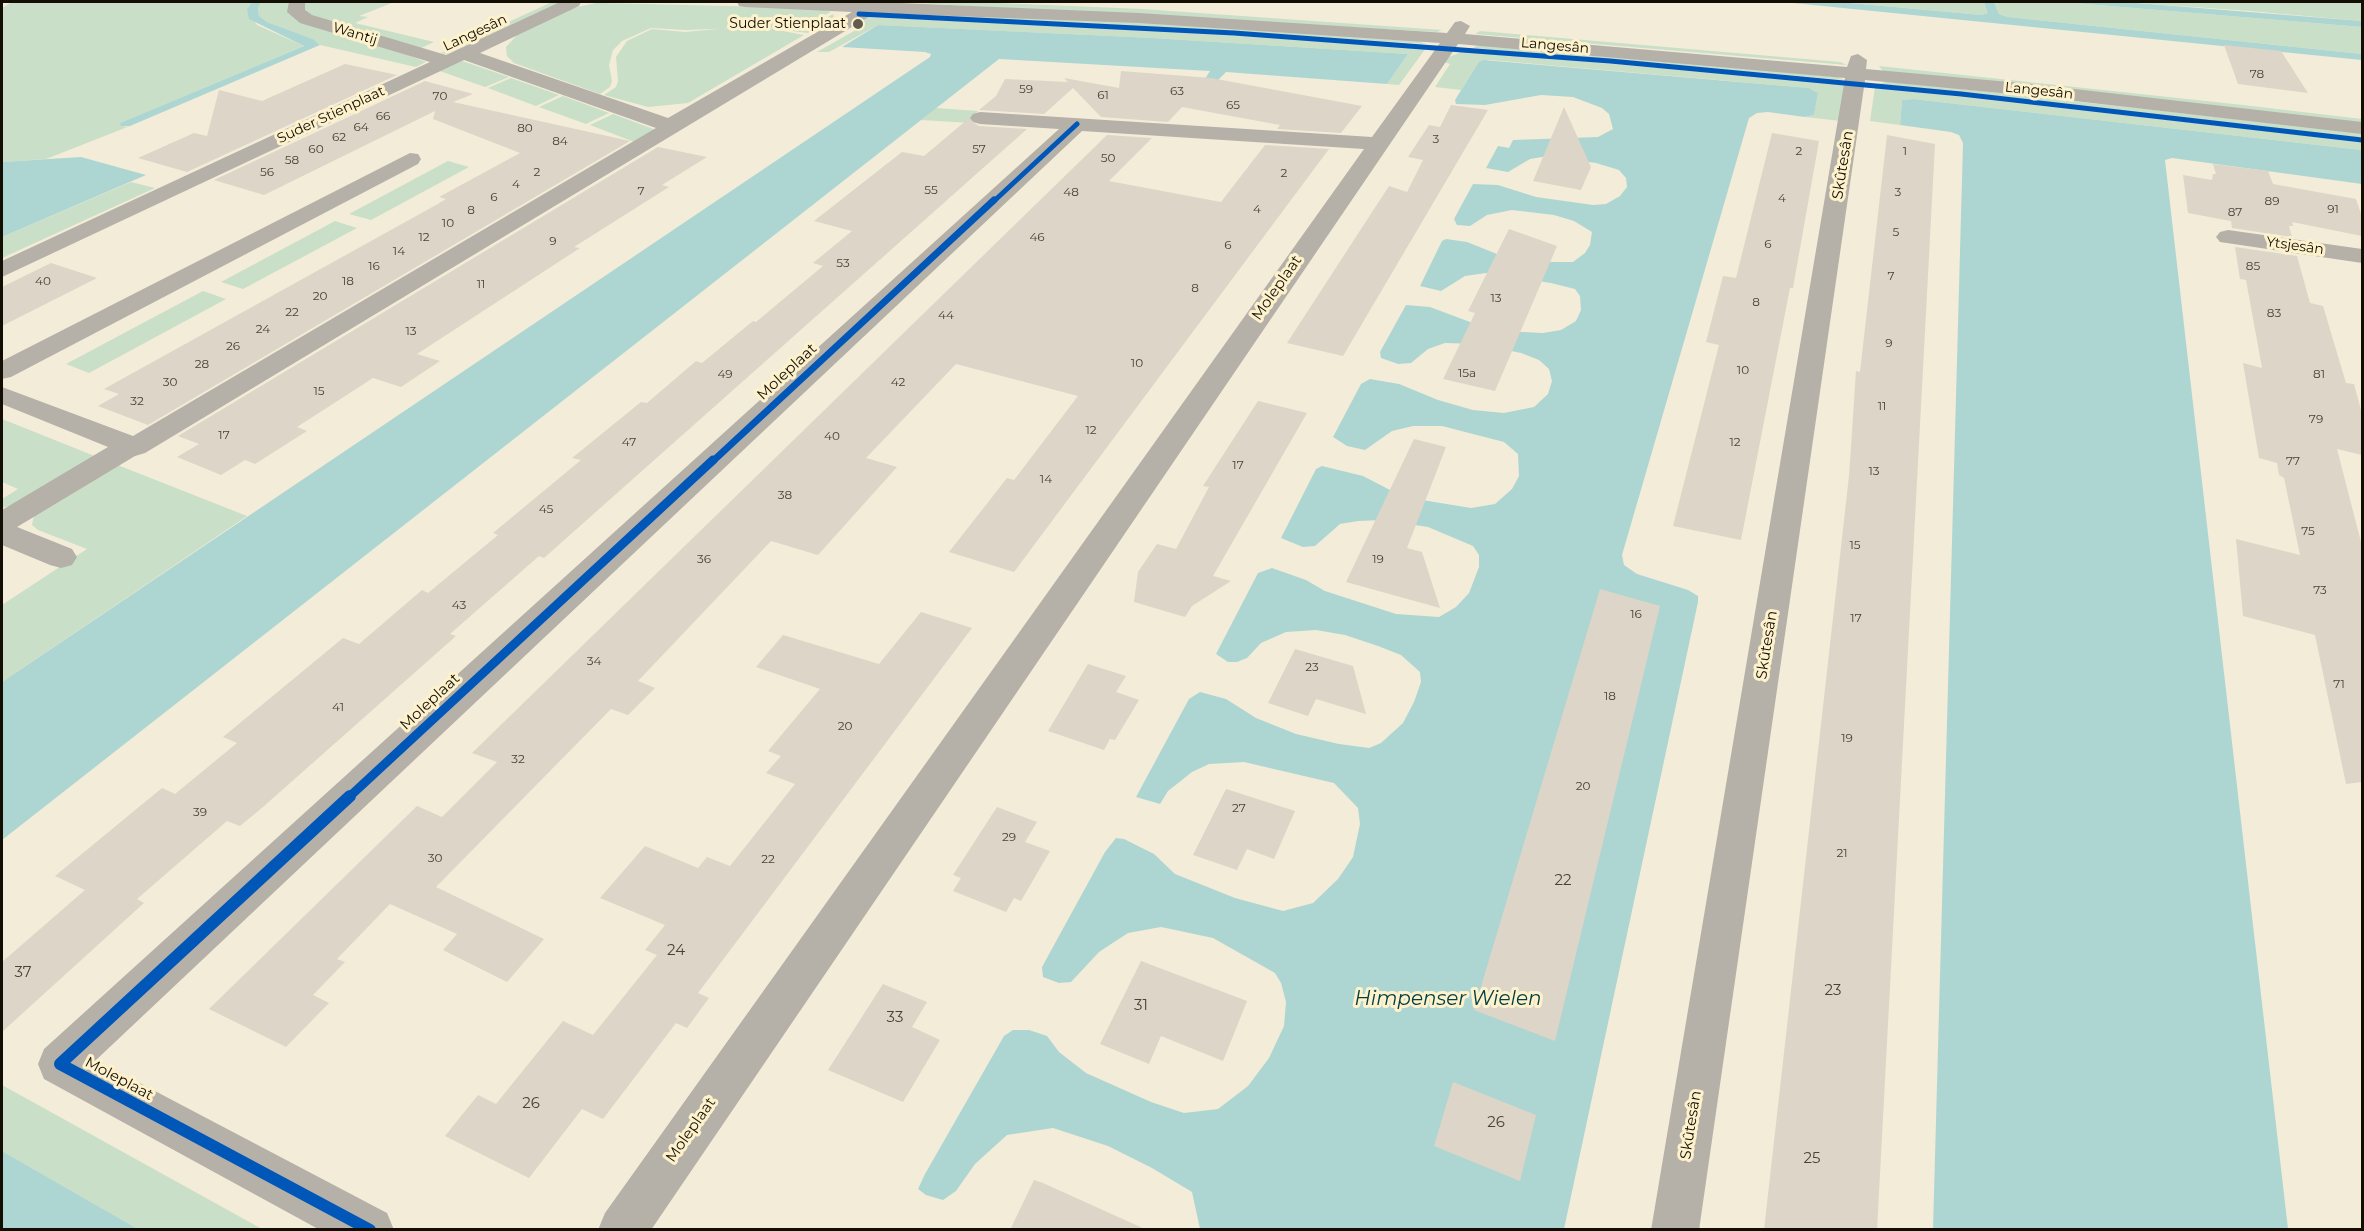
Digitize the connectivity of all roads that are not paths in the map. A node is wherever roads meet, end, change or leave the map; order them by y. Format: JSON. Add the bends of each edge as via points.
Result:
{"nodes":[{"id":1,"x":297,"y":2,"type":"edge"},
{"id":2,"x":543,"y":2,"type":"edge"},
{"id":3,"x":573,"y":2,"type":"edge"},
{"id":4,"x":745,"y":2,"type":"edge"},
{"id":5,"x":1047,"y":2,"type":"edge"},
{"id":6,"x":878,"y":4,"type":"edge"},
{"id":7,"x":1456,"y":32,"type":"junction"},
{"id":8,"x":426,"y":55,"type":"junction"},
{"id":9,"x":455,"y":57,"type":"junction"},
{"id":10,"x":1858,"y":67,"type":"junction"},
{"id":11,"x":2362,"y":115,"type":"edge"},
{"id":12,"x":980,"y":117,"type":"dead end"},
{"id":13,"x":1077,"y":124,"type":"junction"},
{"id":14,"x":670,"y":126,"type":"junction"},
{"id":15,"x":2362,"y":129,"type":"edge"},
{"id":16,"x":1377,"y":144,"type":"junction"},
{"id":17,"x":410,"y":159,"type":"dead end"},
{"id":18,"x":2228,"y":237,"type":"dead end"},
{"id":19,"x":2362,"y":256,"type":"edge"},
{"id":20,"x":2,"y":270,"type":"edge"},
{"id":21,"x":2,"y":371,"type":"edge"},
{"id":22,"x":2,"y":395,"type":"edge"},
{"id":23,"x":132,"y":445,"type":"junction"},
{"id":24,"x":2,"y":523,"type":"edge"},
{"id":25,"x":2,"y":533,"type":"edge"},
{"id":26,"x":61,"y":557,"type":"dead end"},
{"id":27,"x":370,"y":1230,"type":"edge"},
{"id":28,"x":622,"y":1230,"type":"edge"},
{"id":29,"x":1675,"y":1230,"type":"edge"}],
"edges":[{"from":1,"to":8,"type":"street","name":"Wantij","via":[[296,12],[306,19]]},
{"from":2,"to":8,"type":"street","name":"Langesân"},
{"from":3,"to":9,"type":"street","name":"Langesân"},
{"from":4,"to":6,"type":"street","name":"Langesân"},
{"from":5,"to":7,"type":"street","name":"Langesân"},
{"from":6,"to":7,"type":"street","name":"Langesân"},
{"from":6,"to":14,"type":"street"},
{"from":7,"to":10,"type":"street","name":"Langesân"},
{"from":7,"to":16,"type":"street","name":"Moleplaat"},
{"from":8,"to":9,"type":"street","name":"Langesân"},
{"from":9,"to":14,"type":"street"},
{"from":9,"to":20,"type":"street","name":"Suder Stienplaat"},
{"from":10,"to":11,"type":"street","name":"Langesân"},
{"from":10,"to":15,"type":"street","name":"Langesân"},
{"from":10,"to":29,"type":"street","name":"Skûtesân"},
{"from":12,"to":13,"type":"street"},
{"from":13,"to":16,"type":"street"},
{"from":13,"to":27,"type":"street","name":"Moleplaat","via":[[60,1064]]},
{"from":14,"to":23,"type":"street","via":[[135,447]]},
{"from":16,"to":28,"type":"street","name":"Moleplaat"},
{"from":17,"to":21,"type":"street"},
{"from":18,"to":19,"type":"street","name":"Ytsjesân"},
{"from":22,"to":23,"type":"street"},
{"from":23,"to":24,"type":"street"},
{"from":25,"to":26,"type":"street"}]}
